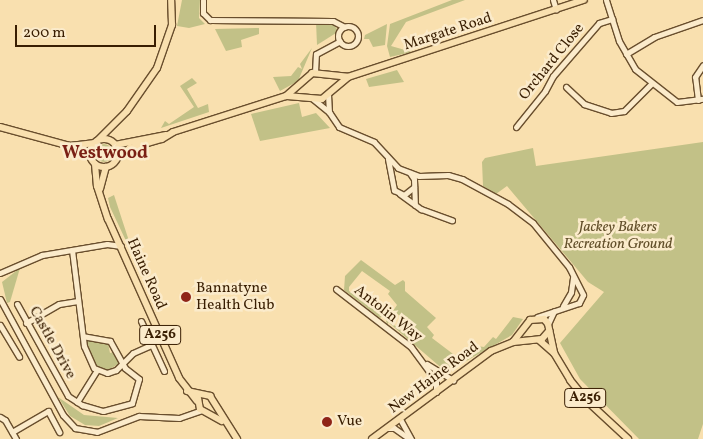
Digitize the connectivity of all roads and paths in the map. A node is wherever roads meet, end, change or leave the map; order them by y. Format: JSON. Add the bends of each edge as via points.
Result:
{"nodes":[{"id":1,"x":171,"y":0,"type":"edge"},
{"id":2,"x":203,"y":0,"type":"edge"},
{"id":3,"x":553,"y":0,"type":"edge"},
{"id":4,"x":584,"y":0,"type":"edge"},
{"id":5,"x":606,"y":0,"type":"edge"},
{"id":6,"x":556,"y":10,"type":"junction"},
{"id":7,"x":612,"y":18,"type":"junction"},
{"id":8,"x":703,"y":20,"type":"edge"},
{"id":9,"x":345,"y":27,"type":"junction"},
{"id":10,"x":340,"y":41,"type":"junction"},
{"id":11,"x":626,"y":54,"type":"junction"},
{"id":12,"x":703,"y":65,"type":"edge"},
{"id":13,"x":315,"y":72,"type":"junction"},
{"id":14,"x":326,"y":76,"type":"junction"},
{"id":15,"x":348,"y":77,"type":"junction"},
{"id":16,"x":304,"y":83,"type":"junction"},
{"id":17,"x":651,"y":84,"type":"junction"},
{"id":18,"x":566,"y":87,"type":"dead end"},
{"id":19,"x":329,"y":91,"type":"junction"},
{"id":20,"x":286,"y":96,"type":"junction"},
{"id":21,"x":310,"y":98,"type":"junction"},
{"id":22,"x":700,"y":100,"type":"edge"},
{"id":23,"x":329,"y":112,"type":"junction"},
{"id":24,"x":0,"y":127,"type":"edge"},
{"id":25,"x":516,"y":127,"type":"dead end"},
{"id":26,"x":112,"y":128,"type":"junction"},
{"id":27,"x":166,"y":135,"type":"junction"},
{"id":28,"x":96,"y":142,"type":"junction"},
{"id":29,"x":113,"y":143,"type":"junction"},
{"id":30,"x":70,"y":146,"type":"junction"},
{"id":31,"x":90,"y":156,"type":"junction"},
{"id":32,"x":117,"y":158,"type":"junction"},
{"id":33,"x":388,"y":159,"type":"junction"},
{"id":34,"x":95,"y":164,"type":"junction"},
{"id":35,"x":106,"y":167,"type":"junction"},
{"id":36,"x":403,"y":170,"type":"junction"},
{"id":37,"x":410,"y":173,"type":"junction"},
{"id":38,"x":428,"y":176,"type":"junction"},
{"id":39,"x":391,"y":179,"type":"junction"},
{"id":40,"x":414,"y":185,"type":"junction"},
{"id":41,"x":100,"y":192,"type":"junction"},
{"id":42,"x":400,"y":194,"type":"junction"},
{"id":43,"x":415,"y":205,"type":"junction"},
{"id":44,"x":452,"y":220,"type":"dead end"},
{"id":45,"x":116,"y":236,"type":"junction"},
{"id":46,"x":107,"y":244,"type":"junction"},
{"id":47,"x":121,"y":246,"type":"junction"},
{"id":48,"x":72,"y":250,"type":"junction"},
{"id":49,"x":0,"y":274,"type":"edge"},
{"id":50,"x":573,"y":276,"type":"junction"},
{"id":51,"x":336,"y":290,"type":"dead end"},
{"id":52,"x":579,"y":290,"type":"junction"},
{"id":53,"x":570,"y":294,"type":"junction"},
{"id":54,"x":0,"y":299,"type":"edge"},
{"id":55,"x":78,"y":301,"type":"junction"},
{"id":56,"x":17,"y":304,"type":"dead end"},
{"id":57,"x":575,"y":304,"type":"junction"},
{"id":58,"x":563,"y":306,"type":"junction"},
{"id":59,"x":0,"y":307,"type":"edge"},
{"id":60,"x":5,"y":311,"type":"junction"},
{"id":61,"x":554,"y":311,"type":"junction"},
{"id":62,"x":537,"y":317,"type":"junction"},
{"id":63,"x":141,"y":321,"type":"dead end"},
{"id":64,"x":26,"y":323,"type":"junction"},
{"id":65,"x":527,"y":323,"type":"junction"},
{"id":66,"x":0,"y":325,"type":"edge"},
{"id":67,"x":548,"y":328,"type":"junction"},
{"id":68,"x":6,"y":335,"type":"junction"},
{"id":69,"x":83,"y":336,"type":"junction"},
{"id":70,"x":0,"y":338,"type":"edge"},
{"id":71,"x":537,"y":340,"type":"junction"},
{"id":72,"x":513,"y":342,"type":"junction"},
{"id":73,"x":151,"y":345,"type":"junction"},
{"id":74,"x":554,"y":353,"type":"junction"},
{"id":75,"x":19,"y":357,"type":"dead end"},
{"id":76,"x":423,"y":360,"type":"junction"},
{"id":77,"x":124,"y":364,"type":"junction"},
{"id":78,"x":97,"y":370,"type":"junction"},
{"id":79,"x":164,"y":371,"type":"dead end"},
{"id":80,"x":452,"y":380,"type":"junction"},
{"id":81,"x":187,"y":391,"type":"junction"},
{"id":82,"x":436,"y":392,"type":"junction"},
{"id":83,"x":202,"y":394,"type":"junction"},
{"id":84,"x":77,"y":402,"type":"junction"},
{"id":85,"x":197,"y":402,"type":"junction"},
{"id":86,"x":213,"y":403,"type":"junction"},
{"id":87,"x":204,"y":410,"type":"junction"},
{"id":88,"x":190,"y":415,"type":"junction"},
{"id":89,"x":1,"y":418,"type":"edge"},
{"id":90,"x":400,"y":419,"type":"junction"},
{"id":91,"x":223,"y":422,"type":"junction"},
{"id":92,"x":386,"y":428,"type":"junction"},
{"id":93,"x":12,"y":432,"type":"junction"},
{"id":94,"x":59,"y":432,"type":"dead end"},
{"id":95,"x":87,"y":432,"type":"junction"},
{"id":96,"x":16,"y":439,"type":"edge"},
{"id":97,"x":86,"y":439,"type":"edge"},
{"id":98,"x":237,"y":439,"type":"edge"},
{"id":99,"x":372,"y":439,"type":"edge"},
{"id":100,"x":411,"y":439,"type":"edge"},
{"id":101,"x":628,"y":439,"type":"edge"}],
"edges":[{"from":1,"to":26,"type":"main road","via":[[172,25],[161,61]]},
{"from":2,"to":9,"type":"street","via":[[203,13],[210,20],[333,21]]},
{"from":3,"to":6,"type":"street"},
{"from":4,"to":6,"type":"main road","name":"Margate Road"},
{"from":5,"to":7,"type":"street"},
{"from":6,"to":15,"type":"main road","name":"Margate Road"},
{"from":7,"to":11,"type":"street"},
{"from":7,"to":25,"type":"street","name":"Orchard Close","via":[[599,24],[566,61]]},
{"from":8,"to":11,"type":"street","via":[[654,37]]},
{"from":9,"to":10,"type":"street","via":[[339,33]]},
{"from":9,"to":10,"type":"street","via":[[354,28],[358,39],[350,46]]},
{"from":10,"to":13,"type":"street","via":[[316,54]]},
{"from":11,"to":17,"type":"street","via":[[635,69]]},
{"from":12,"to":22,"type":"street","via":[[695,77]]},
{"from":13,"to":14,"type":"main road","name":"Margate Road"},
{"from":13,"to":16,"type":"main road","name":"Margate Road"},
{"from":14,"to":15,"type":"main road","name":"Margate Road"},
{"from":14,"to":19,"type":"main road"},
{"from":15,"to":19,"type":"main road","name":"Margate Road"},
{"from":16,"to":20,"type":"main road","name":"Margate Road"},
{"from":16,"to":21,"type":"main road"},
{"from":17,"to":18,"type":"street","via":[[624,111],[610,113],[584,104]]},
{"from":17,"to":22,"type":"street","via":[[681,103]]},
{"from":19,"to":21,"type":"main road","name":"Margate Road"},
{"from":19,"to":23,"type":"street"},
{"from":20,"to":21,"type":"main road","name":"Margate Road"},
{"from":20,"to":27,"type":"main road","name":"Margate Road"},
{"from":21,"to":23,"type":"street"},
{"from":23,"to":33,"type":"street","via":[[339,127],[369,139]]},
{"from":24,"to":30,"type":"main road"},
{"from":26,"to":28,"type":"main road"},
{"from":26,"to":29,"type":"main road"},
{"from":27,"to":29,"type":"main road","name":"Margate Road"},
{"from":27,"to":32,"type":"main road","name":"Margate Road","via":[[130,148]]},
{"from":28,"to":29,"type":"main road"},
{"from":28,"to":30,"type":"main road"},
{"from":28,"to":31,"type":"main road"},
{"from":29,"to":32,"type":"main road"},
{"from":30,"to":31,"type":"main road"},
{"from":31,"to":34,"type":"main road"},
{"from":32,"to":35,"type":"main road"},
{"from":33,"to":36,"type":"street"},
{"from":33,"to":39,"type":"street"},
{"from":34,"to":35,"type":"main road"},
{"from":34,"to":41,"type":"main road","name":"Haine Road","number":"A256"},
{"from":35,"to":41,"type":"main road"},
{"from":36,"to":37,"type":"street"},
{"from":36,"to":39,"type":"street"},
{"from":37,"to":38,"type":"street"},
{"from":37,"to":40,"type":"street"},
{"from":38,"to":40,"type":"street"},
{"from":38,"to":50,"type":"street","via":[[448,175],[462,179],[520,212],[570,267]]},
{"from":39,"to":42,"type":"street","via":[[392,187]]},
{"from":40,"to":42,"type":"street","via":[[408,193]]},
{"from":40,"to":43,"type":"street"},
{"from":41,"to":45,"type":"main road","name":"Haine Road","number":"A256"},
{"from":42,"to":43,"type":"street"},
{"from":43,"to":44,"type":"street"},
{"from":45,"to":46,"type":"street"},
{"from":45,"to":47,"type":"main road","name":"Haine Road","number":"A256"},
{"from":46,"to":47,"type":"street"},
{"from":46,"to":48,"type":"street"},
{"from":47,"to":81,"type":"main road","name":"Haine Road","number":"A256"},
{"from":48,"to":49,"type":"street","via":[[30,258]]},
{"from":48,"to":55,"type":"street"},
{"from":50,"to":52,"type":"street"},
{"from":50,"to":53,"type":"street"},
{"from":51,"to":76,"type":"street","name":"Antolin Way","via":[[411,347]]},
{"from":52,"to":53,"type":"street"},
{"from":52,"to":57,"type":"street","via":[[583,300]]},
{"from":53,"to":57,"type":"street"},
{"from":53,"to":58,"type":"street"},
{"from":54,"to":60,"type":"street"},
{"from":55,"to":64,"type":"street","via":[[59,304]]},
{"from":55,"to":69,"type":"street"},
{"from":56,"to":64,"type":"street","name":"Castle Drive"},
{"from":57,"to":58,"type":"street"},
{"from":58,"to":61,"type":"street"},
{"from":59,"to":60,"type":"street"},
{"from":60,"to":95,"type":"street","via":[[63,416],[71,425]]},
{"from":61,"to":62,"type":"street"},
{"from":61,"to":67,"type":"street"},
{"from":62,"to":65,"type":"main road","name":"New Haine Road"},
{"from":62,"to":67,"type":"main road"},
{"from":63,"to":73,"type":"street"},
{"from":64,"to":84,"type":"street","name":"Castle Drive","via":[[63,390]]},
{"from":65,"to":71,"type":"main road","number":"A256","via":[[527,334]]},
{"from":65,"to":72,"type":"main road","name":"New Haine Road"},
{"from":66,"to":68,"type":"street"},
{"from":67,"to":71,"type":"main road"},
{"from":67,"to":74,"type":"main road","number":"A256"},
{"from":68,"to":70,"type":"street"},
{"from":68,"to":75,"type":"street"},
{"from":69,"to":77,"type":"street","via":[[110,341]]},
{"from":69,"to":78,"type":"street","via":[[87,355]]},
{"from":71,"to":72,"type":"main road","name":"New Haine Road"},
{"from":71,"to":74,"type":"main road","number":"A256"},
{"from":72,"to":80,"type":"main road","name":"New Haine Road","via":[[492,351]]},
{"from":73,"to":77,"type":"street","via":[[133,353]]},
{"from":73,"to":79,"type":"street"},
{"from":74,"to":101,"type":"main road","number":"A256","via":[[587,401]]},
{"from":76,"to":80,"type":"street","name":"Antolin Way"},
{"from":76,"to":82,"type":"street","name":"Antolin Way","via":[[438,384]]},
{"from":77,"to":78,"type":"street","via":[[111,372]]},
{"from":77,"to":84,"type":"street","name":"Castle Drive","via":[[139,381],[132,403],[106,411]]},
{"from":78,"to":84,"type":"street"},
{"from":80,"to":82,"type":"main road","name":"New Haine Road"},
{"from":81,"to":83,"type":"main road","name":"Haine Road","number":"A256"},
{"from":81,"to":85,"type":"main road","name":"Haine Road","number":"A256"},
{"from":82,"to":90,"type":"main road","name":"New Haine Road"},
{"from":83,"to":85,"type":"main road"},
{"from":83,"to":86,"type":"main road","name":"Haine Road","number":"A256","via":[[210,396]]},
{"from":85,"to":87,"type":"main road","name":"Haine Road","number":"A256"},
{"from":85,"to":88,"type":"street"},
{"from":86,"to":87,"type":"main road"},
{"from":86,"to":91,"type":"main road","name":"Haine Road","number":"A256"},
{"from":87,"to":88,"type":"street"},
{"from":87,"to":91,"type":"main road","name":"Haine Road","number":"A256"},
{"from":88,"to":95,"type":"street","via":[[176,419],[139,416],[101,431]]},
{"from":89,"to":93,"type":"street"},
{"from":90,"to":92,"type":"main road","name":"New Haine Road"},
{"from":90,"to":100,"type":"street"},
{"from":91,"to":98,"type":"main road","name":"Haine Road","number":"A256"},
{"from":92,"to":99,"type":"main road","name":"New Haine Road"},
{"from":92,"to":100,"type":"street","via":[[394,428]]},
{"from":93,"to":94,"type":"street","via":[[48,411]]},
{"from":93,"to":96,"type":"street"},
{"from":95,"to":97,"type":"street"}]}
